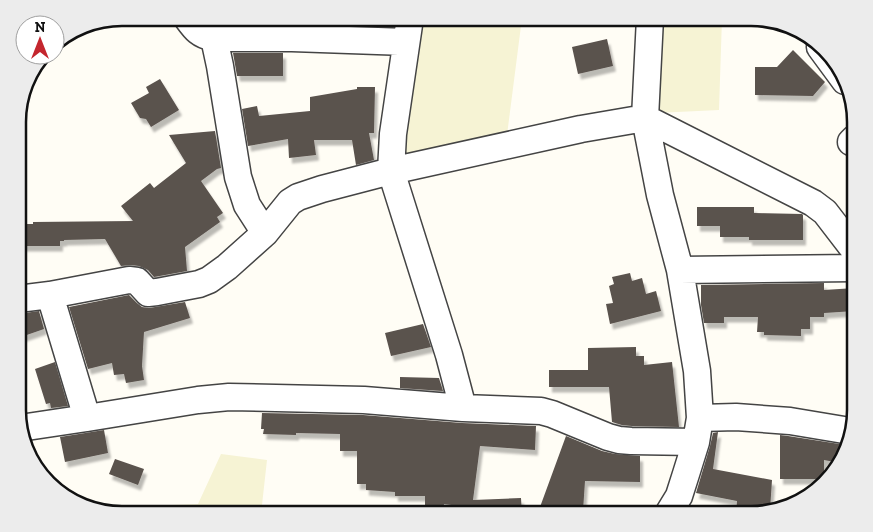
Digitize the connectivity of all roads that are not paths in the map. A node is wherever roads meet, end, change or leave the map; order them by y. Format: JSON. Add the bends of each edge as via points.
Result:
{"nodes":[{"id":1,"x":193,"y":26,"type":"edge"},
{"id":2,"x":650,"y":26,"type":"edge"},
{"id":3,"x":408,"y":30,"type":"edge"},
{"id":4,"x":214,"y":38,"type":"junction"},
{"id":5,"x":645,"y":118,"type":"junction"},
{"id":6,"x":391,"y":171,"type":"junction"},
{"id":7,"x":265,"y":233,"type":"junction"},
{"id":8,"x":847,"y":241,"type":"edge"},
{"id":9,"x":847,"y":268,"type":"edge"},
{"id":10,"x":680,"y":270,"type":"junction"},
{"id":11,"x":50,"y":295,"type":"junction"},
{"id":12,"x":26,"y":298,"type":"edge"},
{"id":13,"x":463,"y":408,"type":"junction"},
{"id":14,"x":87,"y":418,"type":"junction"},
{"id":15,"x":28,"y":427,"type":"edge"},
{"id":16,"x":698,"y":430,"type":"junction"},
{"id":17,"x":845,"y":430,"type":"edge"},
{"id":18,"x":673,"y":506,"type":"edge"}],
"edges":[{"from":1,"to":4,"type":"street","via":[[204,36]]},
{"from":2,"to":5,"type":"street"},
{"from":3,"to":4,"type":"street","via":[[292,38]]},
{"from":3,"to":6,"type":"street"},
{"from":4,"to":7,"type":"street","via":[[238,177],[248,205]]},
{"from":5,"to":6,"type":"street"},
{"from":5,"to":8,"type":"street","via":[[813,204],[825,212]]},
{"from":5,"to":10,"type":"street","via":[[660,196]]},
{"from":6,"to":7,"type":"street","via":[[298,197],[290,202]]},
{"from":6,"to":13,"type":"street"},
{"from":7,"to":11,"type":"street","via":[[227,267],[199,284],[148,293],[137,281],[129,280]]},
{"from":9,"to":10,"type":"street"},
{"from":10,"to":16,"type":"street","via":[[697,371]]},
{"from":11,"to":12,"type":"street"},
{"from":11,"to":14,"type":"street"},
{"from":13,"to":14,"type":"street","via":[[364,400],[228,397]]},
{"from":13,"to":16,"type":"street","via":[[541,411],[619,440]]},
{"from":14,"to":15,"type":"street"},
{"from":16,"to":17,"type":"street","via":[[736,417]]},
{"from":16,"to":18,"type":"street","via":[[679,496]]}]}
